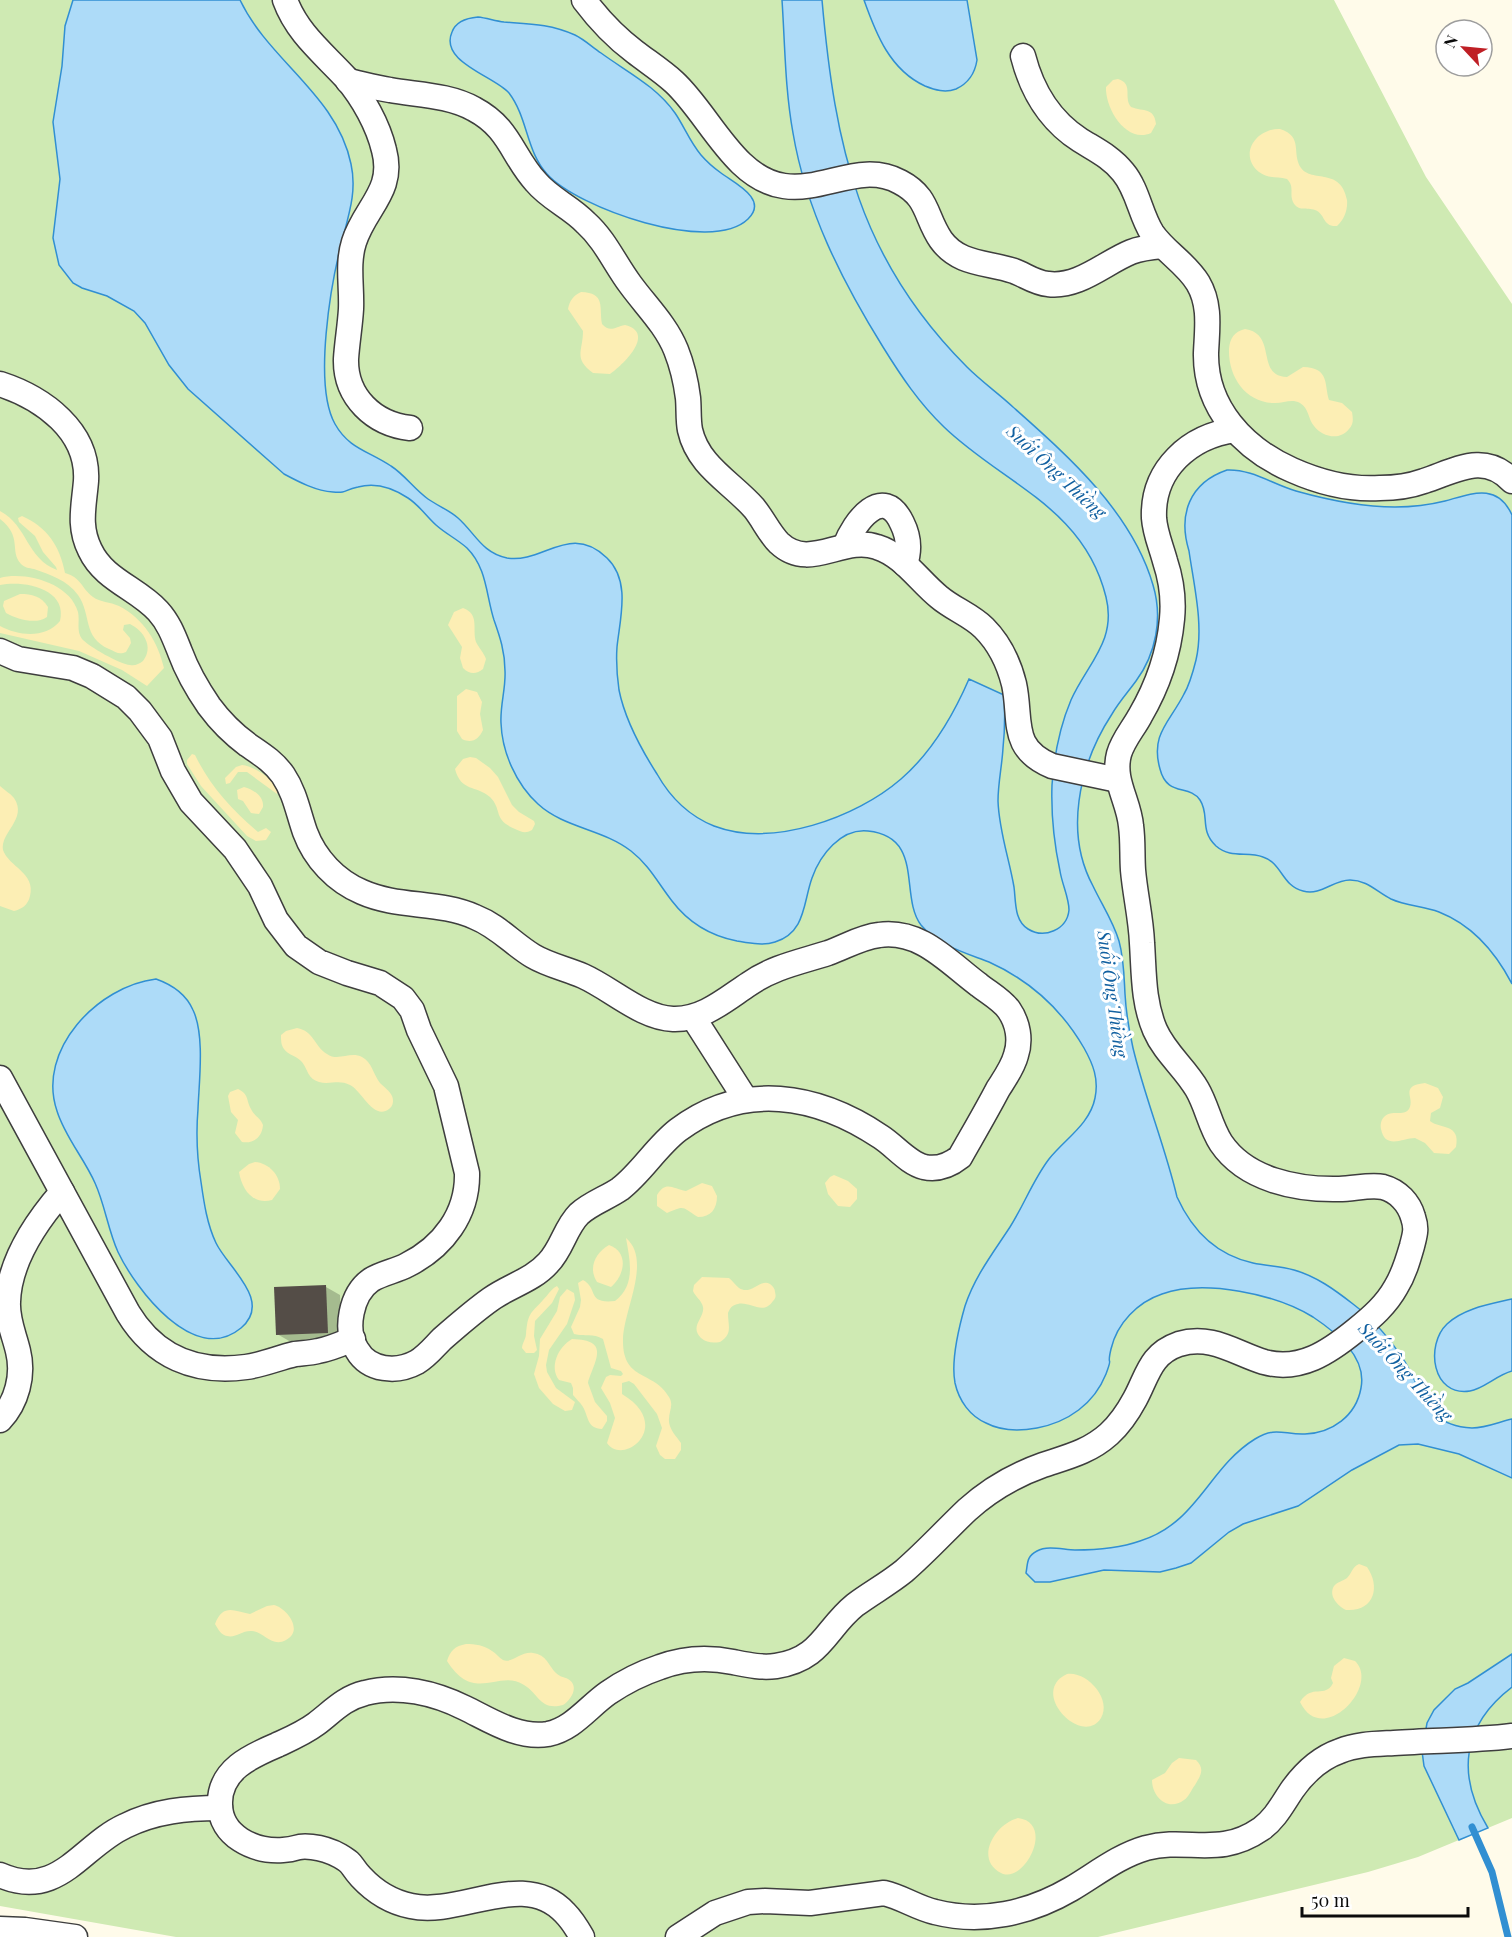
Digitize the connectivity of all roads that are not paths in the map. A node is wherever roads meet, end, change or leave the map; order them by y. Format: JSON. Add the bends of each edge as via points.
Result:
{"nodes":[{"id":1,"x":285,"y":0,"type":"edge"},
{"id":2,"x":584,"y":0,"type":"edge"},
{"id":3,"x":1023,"y":56,"type":"dead end"},
{"id":4,"x":348,"y":81,"type":"junction"},
{"id":5,"x":1162,"y":246,"type":"junction"},
{"id":6,"x":0,"y":384,"type":"edge"},
{"id":7,"x":410,"y":428,"type":"dead end"},
{"id":8,"x":1235,"y":430,"type":"junction"},
{"id":9,"x":1512,"y":481,"type":"edge"},
{"id":10,"x":845,"y":546,"type":"junction"},
{"id":11,"x":904,"y":564,"type":"junction"},
{"id":12,"x":0,"y":651,"type":"edge"},
{"id":13,"x":1118,"y":780,"type":"junction"},
{"id":14,"x":693,"y":1017,"type":"junction"},
{"id":15,"x":0,"y":1078,"type":"edge"},
{"id":16,"x":746,"y":1100,"type":"junction"},
{"id":17,"x":62,"y":1192,"type":"junction"},
{"id":18,"x":353,"y":1339,"type":"junction"},
{"id":19,"x":0,"y":1420,"type":"edge"},
{"id":20,"x":1512,"y":1736,"type":"edge"},
{"id":21,"x":220,"y":1808,"type":"junction"},
{"id":22,"x":0,"y":1875,"type":"edge"},
{"id":23,"x":0,"y":1929,"type":"edge"},
{"id":24,"x":75,"y":1937,"type":"edge"},
{"id":25,"x":582,"y":1937,"type":"edge"},
{"id":26,"x":678,"y":1937,"type":"edge"}],
"edges":[{"from":1,"to":4,"type":"street","via":[[306,38]]},
{"from":2,"to":5,"type":"street","via":[[615,36],[676,84],[732,153],[752,172],[775,184],[807,185],[871,174],[897,180],[917,195],[940,238],[958,256],[1047,284],[1080,279],[1133,251]]},
{"from":3,"to":5,"type":"street","via":[[1033,87],[1064,129],[1098,150],[1123,172]]},
{"from":4,"to":7,"type":"street","via":[[373,120],[384,148],[387,170],[381,194],[360,228],[351,255],[346,372],[356,396],[374,416]]},
{"from":4,"to":10,"type":"street","via":[[462,103],[498,127],[546,193],[598,235],[668,334],[686,381],[690,429],[704,460],[741,494],[785,548],[808,556]]},
{"from":5,"to":8,"type":"street","via":[[1191,273],[1203,294],[1208,318],[1208,377],[1217,406]]},
{"from":6,"to":14,"type":"street","via":[[40,403],[71,431],[86,471],[82,523],[89,549],[104,569],[162,614],[200,692],[222,722],[278,769],[294,792],[306,836],[333,874],[381,899],[443,907],[478,918],[532,955],[605,987],[655,1017]]},
{"from":8,"to":9,"type":"street","via":[[1270,459],[1312,477],[1355,488],[1400,487],[1455,468],[1479,465],[1498,469]]},
{"from":8,"to":13,"type":"street","via":[[1219,432],[1179,454],[1168,467],[1155,497],[1155,529],[1171,584],[1172,618],[1160,673],[1120,749]]},
{"from":10,"to":11,"type":"street","via":[[877,547]]},
{"from":10,"to":11,"type":"street","via":[[855,525],[868,511],[881,506],[889,508],[896,512],[908,540]]},
{"from":11,"to":13,"type":"street","via":[[993,638],[1009,668],[1021,738],[1032,754],[1052,766]]},
{"from":12,"to":18,"type":"street","via":[[73,668],[126,697],[160,738],[191,802],[241,858],[260,886],[276,921],[296,946],[318,962],[393,989],[412,1010],[446,1086],[467,1173],[465,1199],[453,1226],[430,1250],[371,1280],[360,1291],[351,1313]]},
{"from":13,"to":21,"type":"street","via":[[1131,824],[1150,1017],[1165,1048],[1202,1098],[1222,1143],[1242,1165],[1265,1178],[1315,1188],[1383,1187],[1401,1197],[1412,1214],[1415,1232],[1410,1256],[1396,1287],[1376,1314],[1319,1357],[1293,1364],[1265,1362],[1209,1342],[1172,1347],[1153,1362],[1126,1416],[1101,1441],[1074,1456],[1018,1476],[979,1500],[903,1571],[852,1607],[816,1649],[803,1657],[759,1667],[712,1659],[663,1666],[628,1680],[569,1725],[546,1734],[521,1733],[424,1693],[369,1692],[346,1700],[308,1729],[243,1761],[222,1787]]},
{"from":14,"to":16,"type":"street"},
{"from":14,"to":16,"type":"street","via":[[778,969],[867,937],[889,934],[910,938],[949,959],[1000,1000],[1015,1021],[1018,1045],[1011,1066],[960,1156],[944,1167],[918,1165],[883,1138],[822,1107],[784,1098]]},
{"from":15,"to":17,"type":"street"},
{"from":16,"to":18,"type":"street","via":[[709,1111],[677,1131],[620,1189],[577,1216],[547,1265],[491,1299],[417,1362],[395,1368],[376,1367],[362,1358]]},
{"from":17,"to":18,"type":"street","via":[[139,1331],[171,1356],[201,1366],[233,1368],[318,1352]]},
{"from":17,"to":19,"type":"street","via":[[36,1226],[10,1284],[8,1318],[19,1355],[20,1379]]},
{"from":20,"to":26,"type":"street","via":[[1363,1745],[1338,1751],[1300,1779],[1273,1818],[1248,1837],[1216,1846],[1178,1844],[1146,1848],[1058,1896],[1018,1911],[954,1916],[884,1893],[810,1903],[765,1900],[731,1906]]},
{"from":21,"to":22,"type":"street","via":[[174,1810],[127,1825],[105,1837],[74,1865],[48,1878],[33,1881]]},
{"from":21,"to":25,"type":"street","via":[[226,1826],[244,1842],[271,1850],[310,1847],[333,1852],[393,1901],[433,1908],[491,1897],[535,1895],[564,1911]]},
{"from":23,"to":24,"type":"street"}]}
